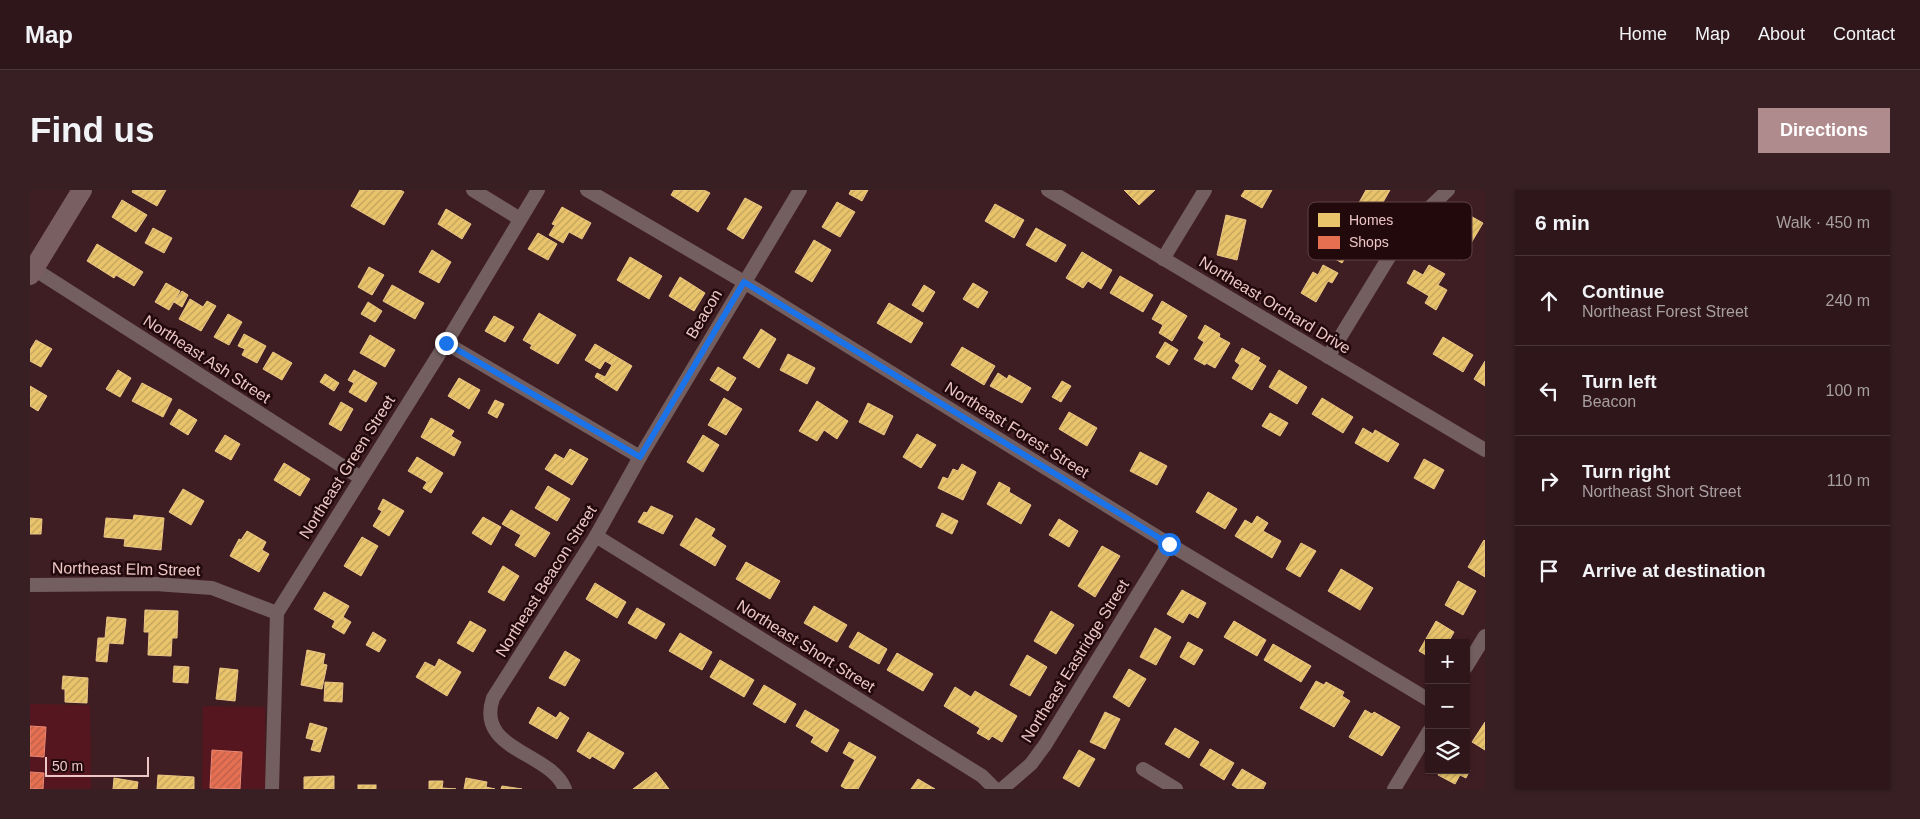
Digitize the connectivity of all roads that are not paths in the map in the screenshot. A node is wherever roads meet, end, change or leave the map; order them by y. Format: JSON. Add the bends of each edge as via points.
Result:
{"nodes":[{"id":1,"x":82,"y":190,"type":"edge"},
{"id":2,"x":473,"y":190,"type":"edge"},
{"id":3,"x":538,"y":190,"type":"edge"},
{"id":4,"x":587,"y":190,"type":"edge"},
{"id":5,"x":800,"y":190,"type":"edge"},
{"id":6,"x":1048,"y":190,"type":"edge"},
{"id":7,"x":1205,"y":190,"type":"edge"},
{"id":8,"x":1448,"y":190,"type":"edge"},
{"id":9,"x":1435,"y":202,"type":"edge"},
{"id":10,"x":520,"y":219,"type":"junction"},
{"id":11,"x":1163,"y":259,"type":"junction"},
{"id":12,"x":1387,"y":260,"type":"edge"},
{"id":13,"x":32,"y":272,"type":"edge"},
{"id":14,"x":744,"y":282,"type":"junction"},
{"id":15,"x":446,"y":343,"type":"junction"},
{"id":16,"x":1328,"y":357,"type":"junction"},
{"id":17,"x":1485,"y":450,"type":"edge"},
{"id":18,"x":640,"y":457,"type":"junction"},
{"id":19,"x":361,"y":478,"type":"junction"},
{"id":20,"x":596,"y":536,"type":"junction"},
{"id":21,"x":1169,"y":544,"type":"junction"},
{"id":22,"x":30,"y":585,"type":"edge"},
{"id":23,"x":278,"y":613,"type":"junction"},
{"id":24,"x":1485,"y":636,"type":"edge"},
{"id":25,"x":1470,"y":660,"type":"edge"},
{"id":26,"x":1425,"y":698,"type":"edge"},
{"id":27,"x":1425,"y":738,"type":"edge"},
{"id":28,"x":1143,"y":769,"type":"dead end"},
{"id":29,"x":272,"y":789,"type":"edge"},
{"id":30,"x":565,"y":789,"type":"edge"},
{"id":31,"x":995,"y":789,"type":"edge"},
{"id":32,"x":1002,"y":789,"type":"edge"},
{"id":33,"x":1176,"y":789,"type":"edge"},
{"id":34,"x":1394,"y":789,"type":"edge"}],
"edges":[{"from":1,"to":13,"type":"main road"},
{"from":2,"to":10,"type":"street"},
{"from":3,"to":10,"type":"street","name":"Northeast Green Street"},
{"from":4,"to":14,"type":"street","name":"Northeast Forest Street"},
{"from":5,"to":14,"type":"street","name":"Beacon"},
{"from":6,"to":11,"type":"street","name":"Northeast Orchard Drive"},
{"from":7,"to":11,"type":"street"},
{"from":8,"to":9,"type":"street"},
{"from":10,"to":15,"type":"street","name":"Northeast Green Street"},
{"from":11,"to":16,"type":"street","name":"Northeast Orchard Drive"},
{"from":12,"to":16,"type":"street"},
{"from":13,"to":19,"type":"street","name":"Northeast Ash Street"},
{"from":14,"to":18,"type":"street","name":"Beacon"},
{"from":14,"to":21,"type":"street","name":"Northeast Forest Street"},
{"from":15,"to":18,"type":"street"},
{"from":15,"to":19,"type":"street","name":"Northeast Green Street"},
{"from":16,"to":17,"type":"street","name":"Northeast Orchard Drive"},
{"from":18,"to":20,"type":"street","name":"Northeast Beacon Street"},
{"from":19,"to":23,"type":"street","name":"Northeast Green Street"},
{"from":20,"to":30,"type":"street","name":"Northeast Beacon Street","via":[[493,698],[490,710],[495,731],[547,768]]},
{"from":20,"to":31,"type":"street","name":"Northeast Short Street","via":[[982,776]]},
{"from":21,"to":26,"type":"street","name":"Northeast Forest Street"},
{"from":21,"to":32,"type":"street","name":"Northeast Eastridge Street","via":[[1045,745],[1031,764]]},
{"from":22,"to":23,"type":"street","name":"Northeast Elm Street","via":[[155,584],[212,588]]},
{"from":23,"to":29,"type":"street","name":"Northeast Green Street"},
{"from":24,"to":25,"type":"street"},
{"from":27,"to":34,"type":"street"},
{"from":28,"to":33,"type":"street"}]}
